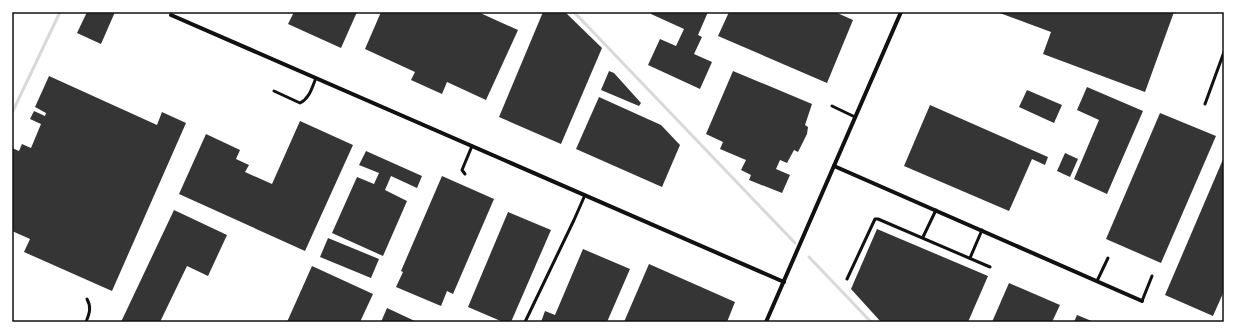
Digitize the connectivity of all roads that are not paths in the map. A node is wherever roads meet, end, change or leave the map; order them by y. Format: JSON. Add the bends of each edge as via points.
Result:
{"nodes":[{"id":1,"x":901,"y":12,"type":"edge"},
{"id":2,"x":171,"y":15,"type":"dead end"},
{"id":3,"x":1224,"y":52,"type":"edge"},
{"id":4,"x":316,"y":78,"type":"junction"},
{"id":5,"x":274,"y":91,"type":"dead end"},
{"id":6,"x":1205,"y":104,"type":"dead end"},
{"id":7,"x":832,"y":106,"type":"dead end"},
{"id":8,"x":855,"y":117,"type":"junction"},
{"id":9,"x":472,"y":146,"type":"junction"},
{"id":10,"x":834,"y":166,"type":"junction"},
{"id":11,"x":466,"y":174,"type":"dead end"},
{"id":12,"x":585,"y":195,"type":"junction"},
{"id":13,"x":936,"y":210,"type":"junction"},
{"id":14,"x":982,"y":230,"type":"junction"},
{"id":15,"x":924,"y":237,"type":"junction"},
{"id":16,"x":970,"y":258,"type":"junction"},
{"id":17,"x":1108,"y":258,"type":"dead end"},
{"id":18,"x":990,"y":267,"type":"dead end"},
{"id":19,"x":1152,"y":276,"type":"dead end"},
{"id":20,"x":847,"y":279,"type":"dead end"},
{"id":21,"x":1097,"y":281,"type":"junction"},
{"id":22,"x":784,"y":282,"type":"junction"},
{"id":23,"x":87,"y":300,"type":"dead end"},
{"id":24,"x":1142,"y":301,"type":"joint"},
{"id":25,"x":86,"y":322,"type":"edge"},
{"id":26,"x":525,"y":322,"type":"edge"},
{"id":27,"x":766,"y":322,"type":"edge"}],
"edges":[{"from":1,"to":8,"type":"street"},
{"from":2,"to":4,"type":"street"},
{"from":3,"to":6,"type":"lane"},
{"from":4,"to":5,"type":"lane","via":[[308,97],[300,103]]},
{"from":4,"to":9,"type":"street"},
{"from":7,"to":8,"type":"lane"},
{"from":8,"to":10,"type":"street"},
{"from":9,"to":11,"type":"lane","via":[[462,170]]},
{"from":9,"to":12,"type":"street"},
{"from":10,"to":13,"type":"street"},
{"from":10,"to":22,"type":"street"},
{"from":12,"to":22,"type":"street"},
{"from":12,"to":26,"type":"lane"},
{"from":13,"to":14,"type":"street"},
{"from":13,"to":15,"type":"lane"},
{"from":14,"to":16,"type":"lane"},
{"from":14,"to":21,"type":"street"},
{"from":15,"to":16,"type":"lane"},
{"from":15,"to":20,"type":"lane","via":[[878,218],[874,219]]},
{"from":16,"to":18,"type":"lane"},
{"from":17,"to":21,"type":"lane"},
{"from":19,"to":24,"type":"lane"},
{"from":21,"to":24,"type":"street"},
{"from":22,"to":27,"type":"street"},
{"from":23,"to":25,"type":"lane","via":[[91,311]]}]}
